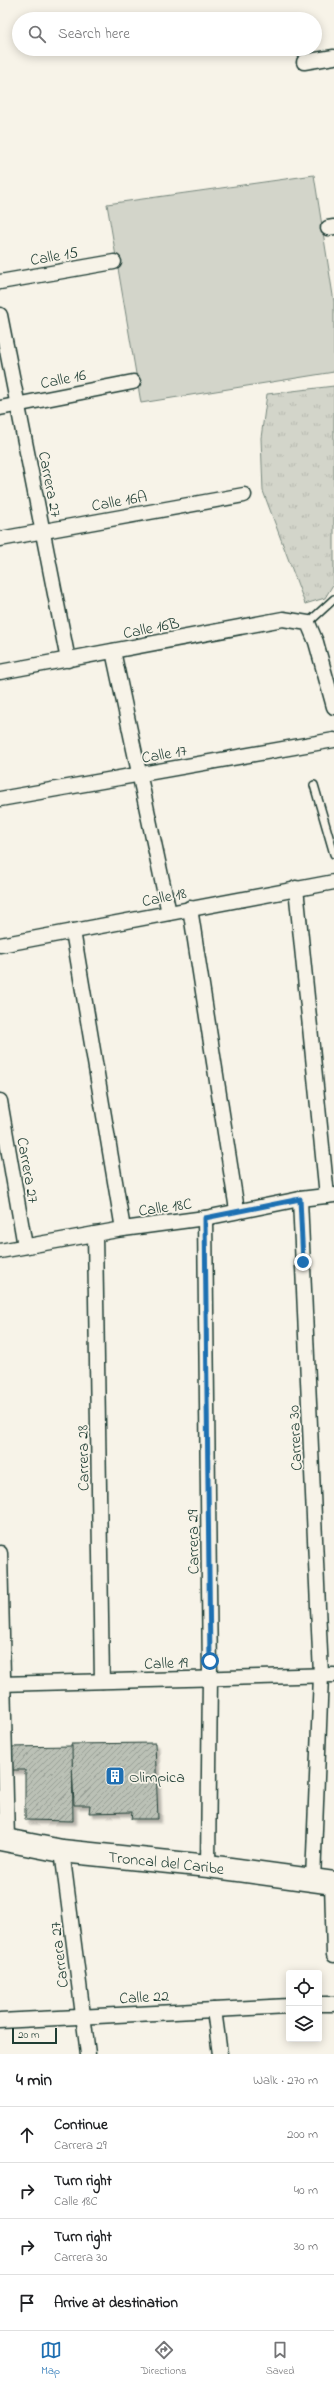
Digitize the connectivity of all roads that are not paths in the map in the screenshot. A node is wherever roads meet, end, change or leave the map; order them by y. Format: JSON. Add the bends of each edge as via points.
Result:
{"nodes":[{"id":1,"x":334,"y":57,"type":"edge"},
{"id":2,"x":304,"y":62,"type":"dead end"},
{"id":3,"x":114,"y":262,"type":"dead end"},
{"id":4,"x":0,"y":282,"type":"edge"},
{"id":5,"x":0,"y":315,"type":"edge"},
{"id":6,"x":133,"y":382,"type":"dead end"},
{"id":7,"x":18,"y":405,"type":"junction"},
{"id":8,"x":0,"y":408,"type":"edge"},
{"id":9,"x":244,"y":495,"type":"dead end"},
{"id":10,"x":42,"y":531,"type":"junction"},
{"id":11,"x":0,"y":539,"type":"edge"},
{"id":12,"x":334,"y":599,"type":"edge"},
{"id":13,"x":308,"y":623,"type":"junction"},
{"id":14,"x":113,"y":652,"type":"junction"},
{"id":15,"x":68,"y":660,"type":"junction"},
{"id":16,"x":0,"y":672,"type":"edge"},
{"id":17,"x":334,"y":707,"type":"edge"},
{"id":18,"x":334,"y":740,"type":"edge"},
{"id":19,"x":139,"y":775,"type":"junction"},
{"id":20,"x":314,"y":785,"type":"dead end"},
{"id":21,"x":0,"y":799,"type":"edge"},
{"id":22,"x":334,"y":854,"type":"edge"},
{"id":23,"x":334,"y":882,"type":"edge"},
{"id":24,"x":296,"y":888,"type":"junction"},
{"id":25,"x":190,"y":908,"type":"junction"},
{"id":26,"x":168,"y":913,"type":"junction"},
{"id":27,"x":73,"y":931,"type":"junction"},
{"id":28,"x":0,"y":945,"type":"edge"},
{"id":29,"x":0,"y":1101,"type":"edge"},
{"id":30,"x":331,"y":1196,"type":"edge"},
{"id":31,"x":300,"y":1199,"type":"junction"},
{"id":32,"x":237,"y":1210,"type":"junction"},
{"id":33,"x":205,"y":1218,"type":"junction"},
{"id":34,"x":123,"y":1229,"type":"junction"},
{"id":35,"x":95,"y":1234,"type":"junction"},
{"id":36,"x":25,"y":1246,"type":"junction"},
{"id":37,"x":0,"y":1251,"type":"edge"},
{"id":38,"x":0,"y":1553,"type":"edge"},
{"id":39,"x":328,"y":1675,"type":"edge"},
{"id":40,"x":210,"y":1677,"type":"junction"},
{"id":41,"x":102,"y":1681,"type":"junction"},
{"id":42,"x":2,"y":1684,"type":"edge"},
{"id":43,"x":4,"y":1839,"type":"edge"},
{"id":44,"x":62,"y":1851,"type":"junction"},
{"id":45,"x":208,"y":1866,"type":"junction"},
{"id":46,"x":326,"y":1882,"type":"edge"},
{"id":47,"x":334,"y":1955,"type":"edge"},
{"id":48,"x":322,"y":2004,"type":"edge"},
{"id":49,"x":334,"y":2004,"type":"edge"},
{"id":50,"x":286,"y":2006,"type":"edge"},
{"id":51,"x":214,"y":2010,"type":"junction"},
{"id":52,"x":82,"y":2017,"type":"junction"},
{"id":53,"x":0,"y":2021,"type":"edge"},
{"id":54,"x":88,"y":2054,"type":"edge"},
{"id":55,"x":220,"y":2054,"type":"edge"}],
"edges":[{"from":1,"to":2,"type":"street"},
{"from":3,"to":4,"type":"street","name":"Calle 15"},
{"from":5,"to":7,"type":"street","name":"Carrera 27"},
{"from":6,"to":7,"type":"street","name":"Calle 16"},
{"from":7,"to":8,"type":"street","name":"Calle 16"},
{"from":7,"to":10,"type":"street","name":"Carrera 27"},
{"from":9,"to":10,"type":"street","name":"Calle 16A"},
{"from":10,"to":11,"type":"street","name":"Calle 16A"},
{"from":10,"to":15,"type":"street","name":"Carrera 27"},
{"from":12,"to":13,"type":"lane"},
{"from":13,"to":14,"type":"street","name":"Calle 16B","via":[[283,619]]},
{"from":13,"to":17,"type":"street","via":[[316,642]]},
{"from":14,"to":15,"type":"street","name":"Calle 16B"},
{"from":14,"to":19,"type":"street"},
{"from":15,"to":16,"type":"street","name":"Calle 16B"},
{"from":18,"to":19,"type":"street","name":"Calle 17"},
{"from":19,"to":21,"type":"street","name":"Calle 17"},
{"from":19,"to":26,"type":"street"},
{"from":20,"to":22,"type":"lane"},
{"from":23,"to":24,"type":"street","name":"Calle 18"},
{"from":24,"to":25,"type":"street","name":"Calle 18"},
{"from":24,"to":30,"type":"street"},
{"from":25,"to":26,"type":"street","name":"Calle 18"},
{"from":25,"to":32,"type":"street"},
{"from":26,"to":27,"type":"street","name":"Calle 18"},
{"from":27,"to":28,"type":"street","name":"Calle 18"},
{"from":27,"to":34,"type":"street"},
{"from":29,"to":36,"type":"street","name":"Carrera 27"},
{"from":30,"to":31,"type":"street","name":"Calle 18C"},
{"from":31,"to":32,"type":"street","name":"Calle 18C"},
{"from":31,"to":39,"type":"street","name":"Carrera 30"},
{"from":32,"to":33,"type":"street","name":"Calle 18C"},
{"from":33,"to":34,"type":"street","name":"Calle 18C"},
{"from":33,"to":40,"type":"street","name":"Carrera 29"},
{"from":34,"to":35,"type":"street","name":"Calle 18C"},
{"from":35,"to":36,"type":"street","name":"Calle 18C"},
{"from":35,"to":41,"type":"street","name":"Carrera 28"},
{"from":36,"to":37,"type":"street","name":"Calle 18C"},
{"from":38,"to":42,"type":"street"},
{"from":39,"to":40,"type":"street","name":"Calle 19"},
{"from":39,"to":46,"type":"street","name":"Carrera 30"},
{"from":40,"to":41,"type":"street","name":"Calle 19"},
{"from":40,"to":45,"type":"street","name":"Carrera 29"},
{"from":41,"to":42,"type":"street","name":"Calle 19"},
{"from":42,"to":43,"type":"street"},
{"from":43,"to":44,"type":"main road","name":"Troncal del Caribe"},
{"from":44,"to":45,"type":"main road","name":"Troncal del Caribe"},
{"from":44,"to":52,"type":"street","name":"Carrera 27"},
{"from":45,"to":46,"type":"main road","name":"Troncal del Caribe"},
{"from":46,"to":47,"type":"street"},
{"from":48,"to":49,"type":"street"},
{"from":50,"to":51,"type":"street","name":"Calle 22"},
{"from":51,"to":52,"type":"street","name":"Calle 22"},
{"from":51,"to":55,"type":"street"},
{"from":52,"to":53,"type":"street","name":"Calle 22"},
{"from":52,"to":54,"type":"street","name":"Carrera 27"}]}
